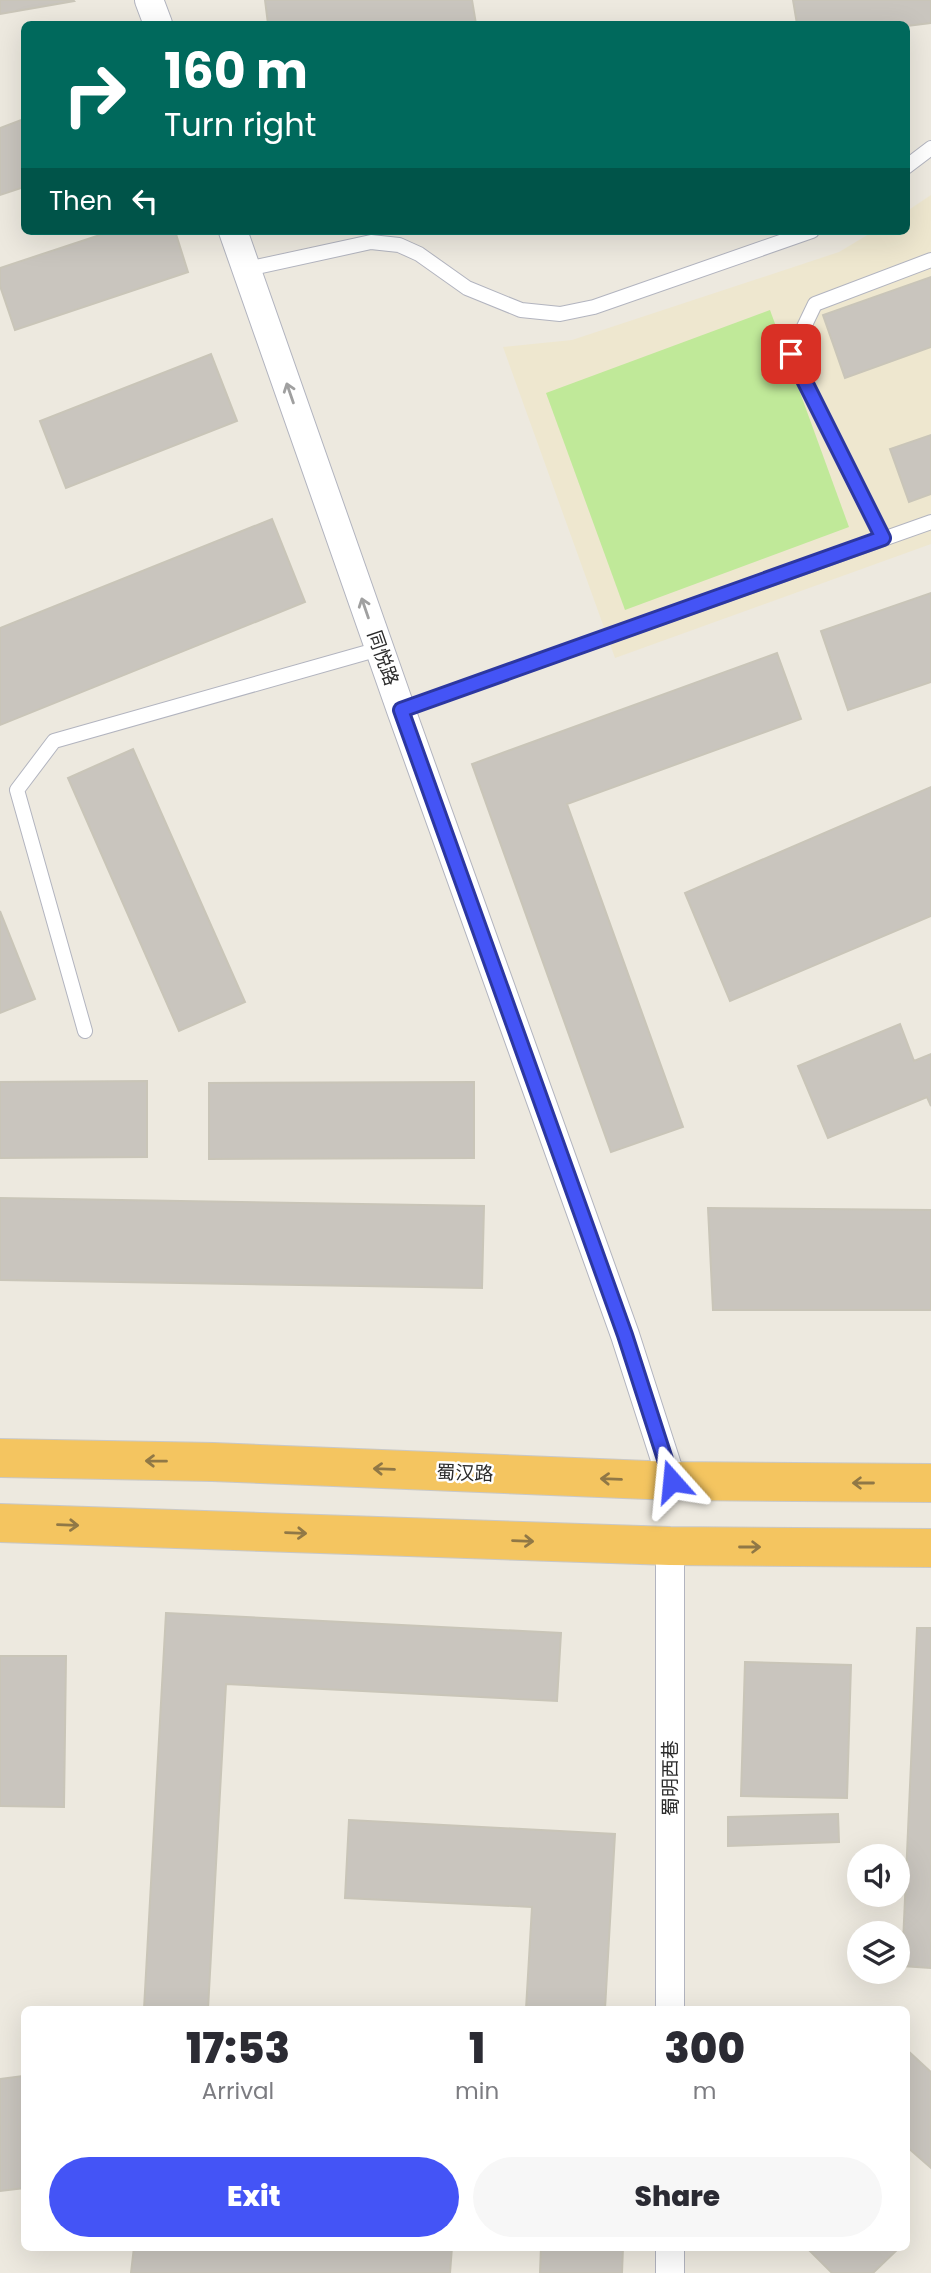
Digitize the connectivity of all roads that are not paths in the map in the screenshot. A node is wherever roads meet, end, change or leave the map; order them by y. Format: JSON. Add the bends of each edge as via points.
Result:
{"nodes":[{"id":1,"x":149,"y":0,"type":"edge"},
{"id":2,"x":157,"y":21,"type":"edge"},
{"id":3,"x":931,"y":148,"type":"edge"},
{"id":4,"x":910,"y":164,"type":"edge"},
{"id":5,"x":234,"y":235,"type":"edge"},
{"id":6,"x":801,"y":235,"type":"edge"},
{"id":7,"x":931,"y":260,"type":"edge"},
{"id":8,"x":247,"y":269,"type":"junction"},
{"id":9,"x":931,"y":522,"type":"edge"},
{"id":10,"x":883,"y":538,"type":"junction"},
{"id":11,"x":379,"y":649,"type":"junction"},
{"id":12,"x":401,"y":710,"type":"junction"},
{"id":13,"x":85,"y":1031,"type":"dead end"},
{"id":14,"x":0,"y":1458,"type":"edge"},
{"id":15,"x":672,"y":1481,"type":"junction"},
{"id":16,"x":931,"y":1483,"type":"edge"},
{"id":17,"x":0,"y":1523,"type":"edge"},
{"id":18,"x":670,"y":1546,"type":"junction"},
{"id":19,"x":931,"y":1548,"type":"edge"},
{"id":20,"x":670,"y":2006,"type":"edge"},
{"id":21,"x":670,"y":2251,"type":"edge"},
{"id":22,"x":670,"y":2273,"type":"edge"}],
"edges":[{"from":1,"to":2,"type":"street"},
{"from":3,"to":4,"type":"lane"},
{"from":5,"to":8,"type":"street","name":"同悦路"},
{"from":6,"to":8,"type":"lane","via":[[594,307],[559,314],[521,310],[467,288],[399,245],[371,242]]},
{"from":7,"to":10,"type":"lane","via":[[815,304],[791,354]]},
{"from":11,"to":8,"type":"street","name":"同悦路","one_way":true},
{"from":9,"to":10,"type":"lane"},
{"from":10,"to":12,"type":"lane"},
{"from":11,"to":12,"type":"street","name":"同悦路"},
{"from":11,"to":13,"type":"lane","via":[[54,741],[17,790]]},
{"from":12,"to":15,"type":"street","name":"同悦路","via":[[625,1335]]},
{"from":15,"to":14,"type":"highway","name":"蜀汉路","one_way":true},
{"from":16,"to":15,"type":"highway","name":"蜀汉路","one_way":true},
{"from":17,"to":18,"type":"highway","one_way":true},
{"from":18,"to":19,"type":"highway","one_way":true},
{"from":18,"to":20,"type":"street","name":"蜀明西巷"},
{"from":21,"to":22,"type":"street"}]}
